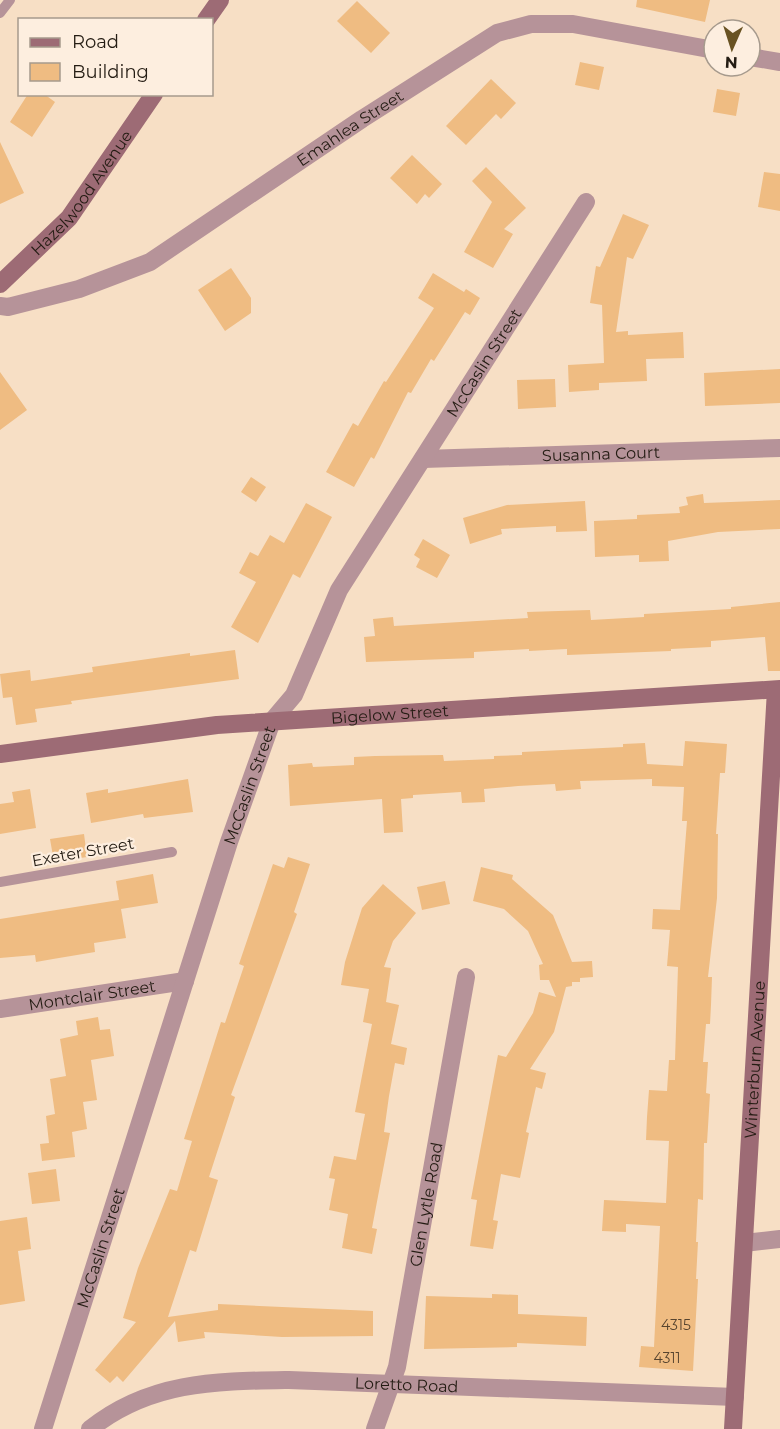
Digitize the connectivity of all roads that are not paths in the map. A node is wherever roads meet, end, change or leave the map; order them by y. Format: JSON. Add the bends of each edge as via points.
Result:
{"nodes":[{"id":1,"x":9,"y":0,"type":"edge"},
{"id":2,"x":220,"y":0,"type":"edge"},
{"id":3,"x":0,"y":13,"type":"edge"},
{"id":4,"x":207,"y":18,"type":"edge"},
{"id":5,"x":702,"y":48,"type":"edge"},
{"id":6,"x":762,"y":59,"type":"edge"},
{"id":7,"x":780,"y":62,"type":"edge"},
{"id":8,"x":153,"y":96,"type":"edge"},
{"id":9,"x":586,"y":202,"type":"dead end"},
{"id":10,"x":0,"y":284,"type":"edge"},
{"id":11,"x":0,"y":306,"type":"edge"},
{"id":12,"x":780,"y":448,"type":"edge"},
{"id":13,"x":423,"y":459,"type":"junction"},
{"id":14,"x":778,"y":689,"type":"edge"},
{"id":15,"x":272,"y":721,"type":"junction"},
{"id":16,"x":0,"y":754,"type":"edge"},
{"id":17,"x":172,"y":852,"type":"dead end"},
{"id":18,"x":0,"y":882,"type":"edge"},
{"id":19,"x":466,"y":977,"type":"dead end"},
{"id":20,"x":185,"y":981,"type":"junction"},
{"id":21,"x":0,"y":1009,"type":"edge"},
{"id":22,"x":780,"y":1239,"type":"edge"},
{"id":23,"x":744,"y":1242,"type":"junction"},
{"id":24,"x":391,"y":1385,"type":"junction"},
{"id":25,"x":735,"y":1396,"type":"junction"},
{"id":26,"x":44,"y":1429,"type":"edge"},
{"id":27,"x":90,"y":1429,"type":"edge"},
{"id":28,"x":375,"y":1429,"type":"edge"},
{"id":29,"x":733,"y":1429,"type":"edge"}],
"edges":[{"from":1,"to":3,"type":"lane"},
{"from":2,"to":4,"type":"street"},
{"from":5,"to":11,"type":"street","name":"Emahlea Street","via":[[573,24],[531,24],[496,33],[150,262],[79,289]]},
{"from":6,"to":7,"type":"street"},
{"from":8,"to":10,"type":"street","name":"Hazelwood Avenue","via":[[69,218]]},
{"from":9,"to":13,"type":"street","name":"McCaslin Street"},
{"from":12,"to":13,"type":"street","name":"Susanna Court"},
{"from":13,"to":15,"type":"street","name":"McCaslin Street","via":[[339,590],[294,695]]},
{"from":14,"to":15,"type":"street","name":"Bigelow Street"},
{"from":14,"to":23,"type":"street","name":"Winterburn Avenue"},
{"from":15,"to":16,"type":"street","name":"Bigelow Street"},
{"from":15,"to":20,"type":"street","name":"McCaslin Street"},
{"from":17,"to":18,"type":"lane","name":"Exeter Street"},
{"from":19,"to":24,"type":"street","name":"Glen Lytle Road"},
{"from":20,"to":21,"type":"street","name":"Montclair Street"},
{"from":20,"to":26,"type":"street","name":"McCaslin Street"},
{"from":22,"to":23,"type":"street"},
{"from":23,"to":25,"type":"street","name":"Winterburn Avenue"},
{"from":24,"to":25,"type":"street","name":"Loretto Road"},
{"from":24,"to":27,"type":"street","name":"Loretto Road","via":[[279,1380],[177,1386],[134,1403]]},
{"from":24,"to":28,"type":"street","name":"Glen Lytle Road"},
{"from":25,"to":29,"type":"street","name":"Winterburn Avenue"}]}
